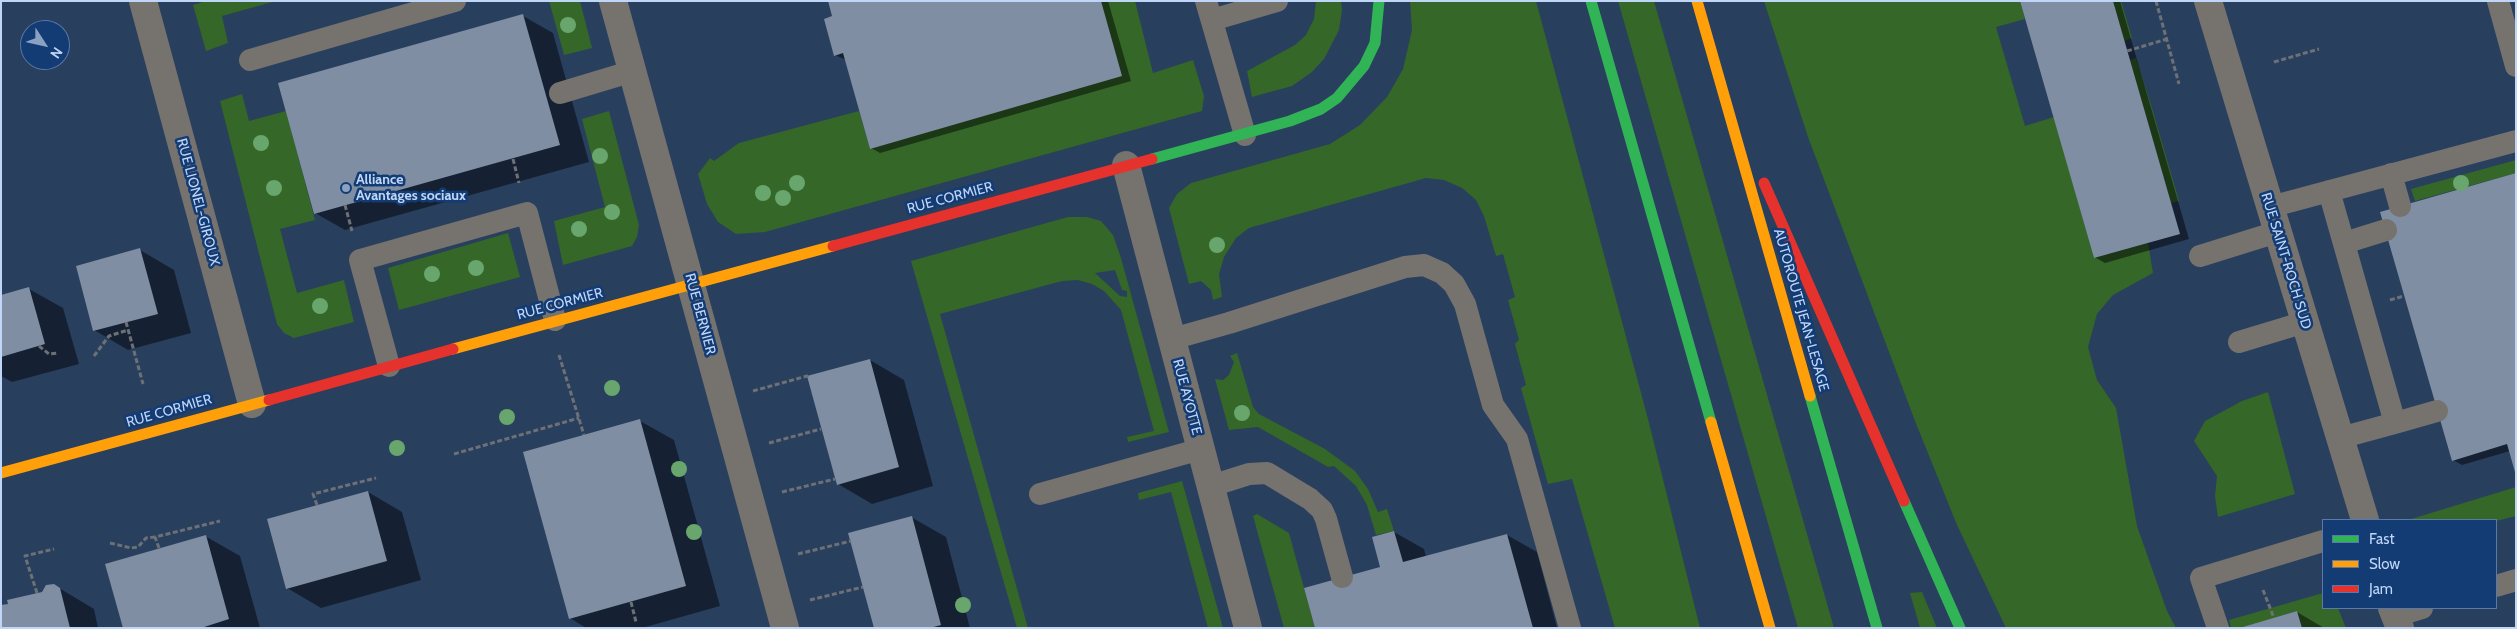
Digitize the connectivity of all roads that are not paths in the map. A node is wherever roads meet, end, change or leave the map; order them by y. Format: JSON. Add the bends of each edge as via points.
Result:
{"nodes":[{"id":1,"x":143,"y":1,"type":"edge"},
{"id":2,"x":456,"y":1,"type":"edge"},
{"id":3,"x":614,"y":1,"type":"edge"},
{"id":4,"x":1278,"y":1,"type":"edge"},
{"id":5,"x":1379,"y":1,"type":"edge"},
{"id":6,"x":1591,"y":1,"type":"edge"},
{"id":7,"x":1697,"y":1,"type":"edge"},
{"id":8,"x":2208,"y":1,"type":"edge"},
{"id":9,"x":2498,"y":1,"type":"edge"},
{"id":10,"x":1209,"y":11,"type":"edge"},
{"id":11,"x":250,"y":60,"type":"dead end"},
{"id":12,"x":2516,"y":66,"type":"edge"},
{"id":13,"x":633,"y":71,"type":"junction"},
{"id":14,"x":1722,"y":87,"type":"junction"},
{"id":15,"x":560,"y":93,"type":"dead end"},
{"id":16,"x":1245,"y":135,"type":"junction"},
{"id":17,"x":2516,"y":141,"type":"edge"},
{"id":18,"x":1126,"y":165,"type":"junction"},
{"id":19,"x":2391,"y":174,"type":"junction"},
{"id":20,"x":2328,"y":191,"type":"junction"},
{"id":21,"x":2400,"y":206,"type":"dead end"},
{"id":22,"x":2274,"y":220,"type":"junction"},
{"id":23,"x":2386,"y":230,"type":"dead end"},
{"id":24,"x":2344,"y":243,"type":"junction"},
{"id":25,"x":2200,"y":256,"type":"dead end"},
{"id":26,"x":692,"y":283,"type":"junction"},
{"id":27,"x":555,"y":320,"type":"junction"},
{"id":28,"x":2305,"y":322,"type":"junction"},
{"id":29,"x":1172,"y":339,"type":"junction"},
{"id":30,"x":2239,"y":342,"type":"dead end"},
{"id":31,"x":389,"y":366,"type":"junction"},
{"id":32,"x":252,"y":404,"type":"junction"},
{"id":33,"x":2437,"y":411,"type":"dead end"},
{"id":34,"x":2395,"y":423,"type":"junction"},
{"id":35,"x":2340,"y":438,"type":"junction"},
{"id":36,"x":1201,"y":449,"type":"junction"},
{"id":37,"x":1,"y":473,"type":"edge"},
{"id":38,"x":1211,"y":486,"type":"junction"},
{"id":39,"x":1040,"y":494,"type":"dead end"},
{"id":40,"x":2365,"y":519,"type":"edge"},
{"id":41,"x":2322,"y":541,"type":"edge"},
{"id":42,"x":1748,"y":551,"type":"junction"},
{"id":43,"x":1342,"y":578,"type":"dead end"},
{"id":44,"x":2516,"y":580,"type":"edge"},
{"id":45,"x":2497,"y":586,"type":"edge"},
{"id":46,"x":2419,"y":609,"type":"edge"},
{"id":47,"x":2396,"y":617,"type":"edge"},
{"id":48,"x":785,"y":628,"type":"edge"},
{"id":49,"x":1248,"y":628,"type":"edge"},
{"id":50,"x":1570,"y":628,"type":"edge"},
{"id":51,"x":1757,"y":628,"type":"edge"},
{"id":52,"x":1770,"y":628,"type":"edge"},
{"id":53,"x":1877,"y":628,"type":"edge"},
{"id":54,"x":1960,"y":628,"type":"edge"},
{"id":55,"x":2218,"y":628,"type":"edge"}],
"edges":[{"from":1,"to":32,"type":"street","name":"RUE LIONEL-GIROUX"},
{"from":2,"to":11,"type":"lane"},
{"from":3,"to":13,"type":"street","name":"RUE BERNIER"},
{"from":4,"to":10,"type":"lane"},
{"from":5,"to":16,"type":"main road","name":"RUE CORMIER","via":[[1375,43],[1352,84],[1321,109]]},
{"from":6,"to":42,"type":"main road"},
{"from":7,"to":14,"type":"main road","name":"AUTOROUTE JEAN-LESAGE"},
{"from":8,"to":22,"type":"street","name":"RUE SAINT-ROCH SUD"},
{"from":9,"to":12,"type":"lane"},
{"from":10,"to":16,"type":"lane"},
{"from":13,"to":15,"type":"lane"},
{"from":13,"to":26,"type":"street","name":"RUE BERNIER"},
{"from":14,"to":53,"type":"main road","name":"AUTOROUTE JEAN-LESAGE"},
{"from":14,"to":54,"type":"main road"},
{"from":16,"to":18,"type":"main road","name":"RUE CORMIER"},
{"from":17,"to":19,"type":"lane"},
{"from":18,"to":26,"type":"main road","name":"RUE CORMIER"},
{"from":18,"to":29,"type":"street","name":"RUE AYOTTE"},
{"from":19,"to":20,"type":"lane"},
{"from":19,"to":21,"type":"lane"},
{"from":20,"to":22,"type":"lane"},
{"from":20,"to":24,"type":"lane"},
{"from":22,"to":25,"type":"lane"},
{"from":22,"to":28,"type":"street","name":"RUE SAINT-ROCH SUD"},
{"from":23,"to":24,"type":"lane"},
{"from":24,"to":34,"type":"lane"},
{"from":26,"to":27,"type":"main road","name":"RUE CORMIER"},
{"from":26,"to":48,"type":"street","name":"RUE BERNIER"},
{"from":27,"to":31,"type":"main road","name":"RUE CORMIER"},
{"from":27,"to":31,"type":"lane","via":[[527,213],[360,260]]},
{"from":28,"to":30,"type":"lane"},
{"from":28,"to":35,"type":"street","name":"RUE SAINT-ROCH SUD"},
{"from":29,"to":36,"type":"street","name":"RUE AYOTTE"},
{"from":29,"to":50,"type":"lane","via":[[1405,267],[1424,265],[1442,273],[1454,284],[1465,304],[1493,405],[1516,438]]},
{"from":31,"to":32,"type":"main road","name":"RUE CORMIER"},
{"from":32,"to":37,"type":"main road","name":"RUE CORMIER"},
{"from":33,"to":34,"type":"lane"},
{"from":34,"to":35,"type":"lane"},
{"from":35,"to":40,"type":"street","name":"RUE SAINT-ROCH SUD"},
{"from":36,"to":38,"type":"street","name":"RUE AYOTTE"},
{"from":36,"to":39,"type":"lane"},
{"from":38,"to":43,"type":"lane","via":[[1249,474],[1267,473],[1310,499],[1326,519]]},
{"from":38,"to":49,"type":"street","name":"RUE AYOTTE"},
{"from":41,"to":55,"type":"lane","via":[[2202,578]]},
{"from":42,"to":51,"type":"main road"},
{"from":42,"to":52,"type":"main road"},
{"from":44,"to":45,"type":"lane"},
{"from":46,"to":47,"type":"lane"}]}
